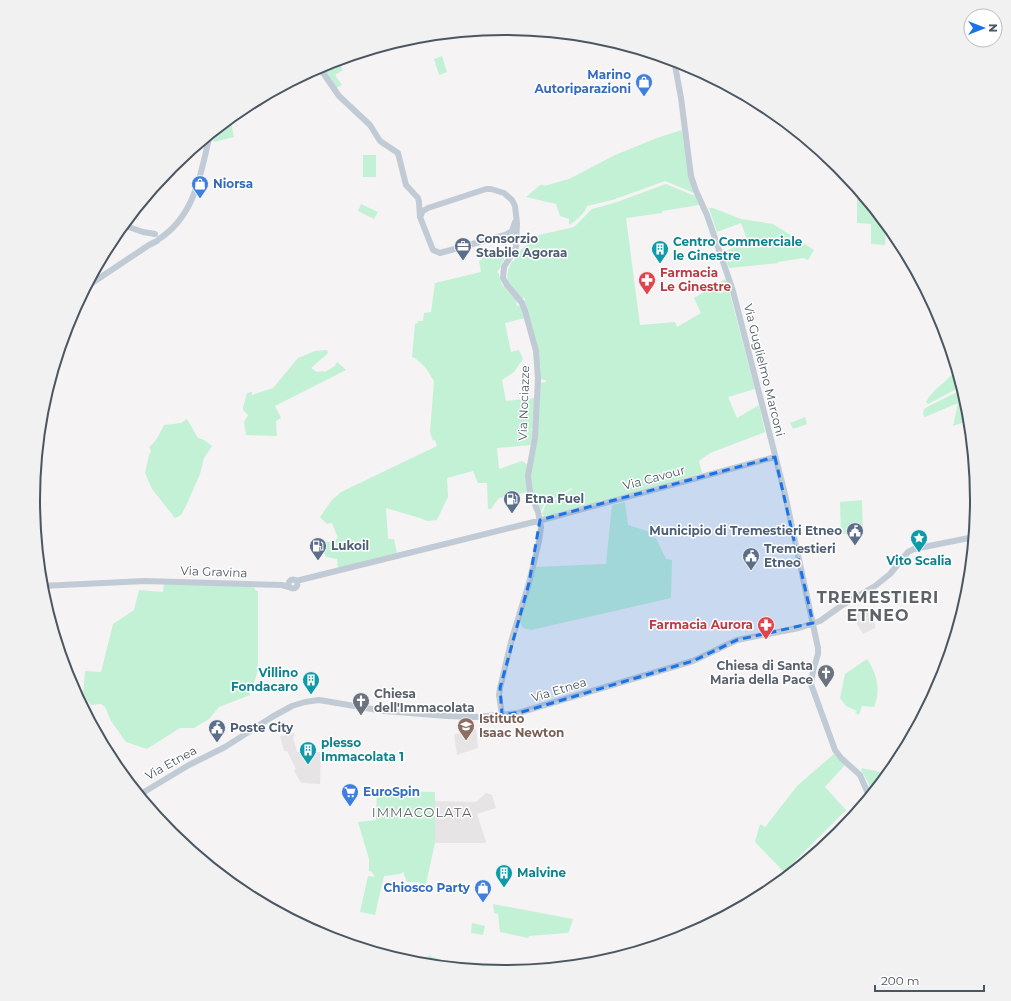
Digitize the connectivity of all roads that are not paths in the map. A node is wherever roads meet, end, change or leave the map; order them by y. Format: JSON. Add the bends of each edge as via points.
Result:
{"nodes":[{"id":1,"x":675,"y":67,"type":"edge"},
{"id":2,"x":323,"y":72,"type":"edge"},
{"id":3,"x":208,"y":144,"type":"edge"},
{"id":4,"x":418,"y":198,"type":"junction"},
{"id":5,"x":436,"y":204,"type":"junction"},
{"id":6,"x":516,"y":216,"type":"junction"},
{"id":7,"x":420,"y":219,"type":"junction"},
{"id":8,"x":129,"y":227,"type":"edge"},
{"id":9,"x":505,"y":235,"type":"junction"},
{"id":10,"x":156,"y":238,"type":"junction"},
{"id":11,"x":510,"y":257,"type":"junction"},
{"id":12,"x":95,"y":281,"type":"edge"},
{"id":13,"x":774,"y":457,"type":"junction"},
{"id":14,"x":540,"y":520,"type":"junction"},
{"id":15,"x":969,"y":538,"type":"edge"},
{"id":16,"x":289,"y":585,"type":"joint"},
{"id":17,"x":48,"y":586,"type":"edge"},
{"id":18,"x":813,"y":623,"type":"junction"},
{"id":19,"x":502,"y":715,"type":"junction"},
{"id":20,"x":143,"y":792,"type":"edge"},
{"id":21,"x":868,"y":792,"type":"edge"}],
"edges":[{"from":1,"to":13,"type":"main road","name":"Via Guglielmo Marconi","via":[[691,176],[733,291]]},
{"from":2,"to":4,"type":"main road","via":[[339,96],[370,125],[380,141],[398,153],[406,185]]},
{"from":3,"to":10,"type":"main road","via":[[196,190],[188,208],[172,230]]},
{"from":4,"to":5,"type":"main road","via":[[426,203]]},
{"from":4,"to":7,"type":"main road"},
{"from":5,"to":6,"type":"main road","name":"Via Nociazze","via":[[491,189],[504,193],[512,200]]},
{"from":5,"to":7,"type":"main road","name":"Via Nociazze","via":[[425,210]]},
{"from":6,"to":9,"type":"main road","via":[[512,230]]},
{"from":6,"to":11,"type":"main road","name":"Via Nociazze","via":[[517,244]]},
{"from":7,"to":9,"type":"main road","via":[[433,250],[440,253]]},
{"from":8,"to":10,"type":"main road"},
{"from":9,"to":11,"type":"main road","via":[[513,240]]},
{"from":10,"to":12,"type":"main road"},
{"from":11,"to":14,"type":"main road","name":"Via Nociazze","via":[[503,270],[503,278],[524,307],[537,357],[536,427],[528,476],[530,492]]},
{"from":13,"to":14,"type":"main road","name":"Via Cavour"},
{"from":13,"to":18,"type":"main road","name":"Via Guglielmo Marconi"},
{"from":14,"to":16,"type":"main road","name":"Via Cavour","via":[[352,567],[296,583],[294,589]]},
{"from":14,"to":19,"type":"main road","name":"Via Nociazze","via":[[539,541],[499,695]]},
{"from":15,"to":18,"type":"main road","name":"Via Etnea","via":[[908,552],[876,586]]},
{"from":16,"to":17,"type":"main road","name":"Via Gravina","via":[[145,581]]},
{"from":18,"to":19,"type":"main road","name":"Via Etnea","via":[[737,640],[693,661],[529,710]]},
{"from":18,"to":21,"type":"main road","name":"Via Guglielmo Marconi","via":[[818,654],[812,676],[812,688],[835,750],[860,775]]},
{"from":19,"to":20,"type":"main road","name":"Via Etnea","via":[[447,716],[392,712],[319,700],[305,702],[272,717],[225,747]]}]}
